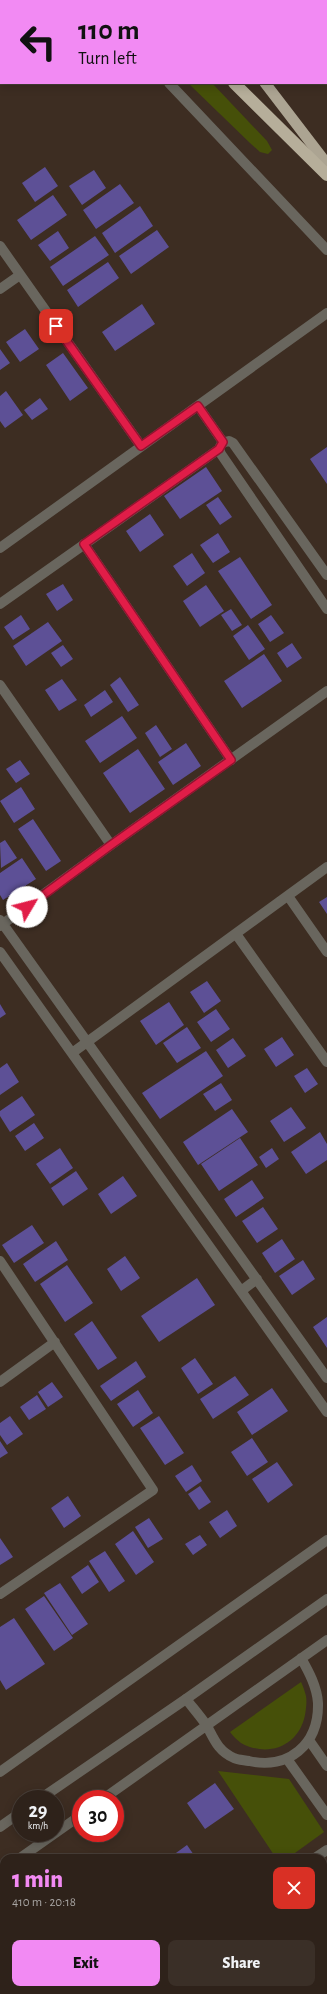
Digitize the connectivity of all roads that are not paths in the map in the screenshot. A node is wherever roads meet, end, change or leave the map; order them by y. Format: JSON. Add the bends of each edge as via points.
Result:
{"nodes":[{"id":1,"x":170,"y":84,"type":"edge"},
{"id":2,"x":235,"y":84,"type":"edge"},
{"id":3,"x":266,"y":84,"type":"edge"},
{"id":4,"x":327,"y":164,"type":"edge"},
{"id":5,"x":327,"y":175,"type":"edge"},
{"id":6,"x":0,"y":246,"type":"edge"},
{"id":7,"x":327,"y":250,"type":"edge"},
{"id":8,"x":20,"y":275,"type":"junction"},
{"id":9,"x":0,"y":289,"type":"edge"},
{"id":10,"x":327,"y":313,"type":"edge"},
{"id":11,"x":198,"y":406,"type":"junction"},
{"id":12,"x":141,"y":446,"type":"junction"},
{"id":13,"x":221,"y":446,"type":"junction"},
{"id":14,"x":84,"y":544,"type":"junction"},
{"id":15,"x":0,"y":548,"type":"edge"},
{"id":16,"x":327,"y":575,"type":"edge"},
{"id":17,"x":0,"y":604,"type":"edge"},
{"id":18,"x":327,"y":609,"type":"edge"},
{"id":19,"x":0,"y":685,"type":"edge"},
{"id":20,"x":327,"y":691,"type":"edge"},
{"id":21,"x":231,"y":760,"type":"junction"},
{"id":22,"x":111,"y":845,"type":"junction"},
{"id":23,"x":327,"y":867,"type":"edge"},
{"id":24,"x":288,"y":896,"type":"junction"},
{"id":25,"x":1,"y":924,"type":"edge"},
{"id":26,"x":236,"y":934,"type":"junction"},
{"id":27,"x":0,"y":952,"type":"edge"},
{"id":28,"x":327,"y":952,"type":"edge"},
{"id":29,"x":87,"y":1042,"type":"junction"},
{"id":30,"x":72,"y":1053,"type":"junction"},
{"id":31,"x":327,"y":1062,"type":"edge"},
{"id":32,"x":0,"y":1261,"type":"edge"},
{"id":33,"x":257,"y":1279,"type":"junction"},
{"id":34,"x":241,"y":1291,"type":"junction"},
{"id":35,"x":55,"y":1342,"type":"junction"},
{"id":36,"x":327,"y":1378,"type":"edge"},
{"id":37,"x":0,"y":1382,"type":"edge"},
{"id":38,"x":327,"y":1412,"type":"edge"},
{"id":39,"x":327,"y":1540,"type":"edge"},
{"id":40,"x":0,"y":1594,"type":"edge"},
{"id":41,"x":327,"y":1598,"type":"edge"},
{"id":42,"x":327,"y":1640,"type":"edge"},
{"id":43,"x":301,"y":1658,"type":"junction"},
{"id":44,"x":186,"y":1700,"type":"junction"},
{"id":45,"x":206,"y":1725,"type":"junction"},
{"id":46,"x":309,"y":1740,"type":"junction"},
{"id":47,"x":287,"y":1759,"type":"junction"},
{"id":48,"x":327,"y":1766,"type":"edge"},
{"id":49,"x":0,"y":1772,"type":"edge"},
{"id":50,"x":53,"y":1790,"type":"edge"},
{"id":51,"x":116,"y":1790,"type":"edge"},
{"id":52,"x":327,"y":1815,"type":"edge"},
{"id":53,"x":12,"y":1818,"type":"edge"},
{"id":54,"x":72,"y":1821,"type":"edge"},
{"id":55,"x":0,"y":1826,"type":"edge"},
{"id":56,"x":26,"y":1854,"type":"edge"}],
"edges":[{"from":1,"to":7,"type":"street"},
{"from":2,"to":5,"type":"highway"},
{"from":3,"to":4,"type":"highway"},
{"from":6,"to":8,"type":"street"},
{"from":8,"to":9,"type":"street"},
{"from":8,"to":12,"type":"street"},
{"from":10,"to":11,"type":"street"},
{"from":11,"to":12,"type":"street"},
{"from":11,"to":13,"type":"street"},
{"from":12,"to":15,"type":"street"},
{"from":13,"to":14,"type":"street"},
{"from":13,"to":16,"type":"street","via":[[229,441],[233,443]]},
{"from":13,"to":18,"type":"street"},
{"from":14,"to":17,"type":"street"},
{"from":14,"to":21,"type":"street"},
{"from":19,"to":22,"type":"street"},
{"from":20,"to":21,"type":"street"},
{"from":21,"to":22,"type":"street"},
{"from":22,"to":25,"type":"street"},
{"from":23,"to":24,"type":"street"},
{"from":24,"to":26,"type":"street"},
{"from":24,"to":28,"type":"street"},
{"from":25,"to":29,"type":"street"},
{"from":26,"to":29,"type":"street"},
{"from":26,"to":31,"type":"street"},
{"from":27,"to":30,"type":"street"},
{"from":29,"to":30,"type":"street"},
{"from":29,"to":33,"type":"street"},
{"from":30,"to":34,"type":"street"},
{"from":32,"to":35,"type":"street"},
{"from":33,"to":34,"type":"street"},
{"from":33,"to":36,"type":"street"},
{"from":34,"to":38,"type":"street"},
{"from":35,"to":37,"type":"street"},
{"from":35,"to":40,"type":"street","via":[[153,1490]]},
{"from":39,"to":49,"type":"street"},
{"from":41,"to":44,"type":"street"},
{"from":42,"to":43,"type":"street"},
{"from":43,"to":45,"type":"street"},
{"from":43,"to":46,"type":"street","via":[[314,1682],[318,1703],[316,1724]]},
{"from":44,"to":45,"type":"street"},
{"from":44,"to":50,"type":"street"},
{"from":45,"to":47,"type":"street","via":[[216,1745],[233,1758],[256,1763],[280,1762]]},
{"from":45,"to":51,"type":"street"},
{"from":46,"to":47,"type":"street","via":[[297,1754]]},
{"from":46,"to":48,"type":"street"},
{"from":47,"to":52,"type":"street"},
{"from":53,"to":55,"type":"street"},
{"from":54,"to":56,"type":"street"}]}
